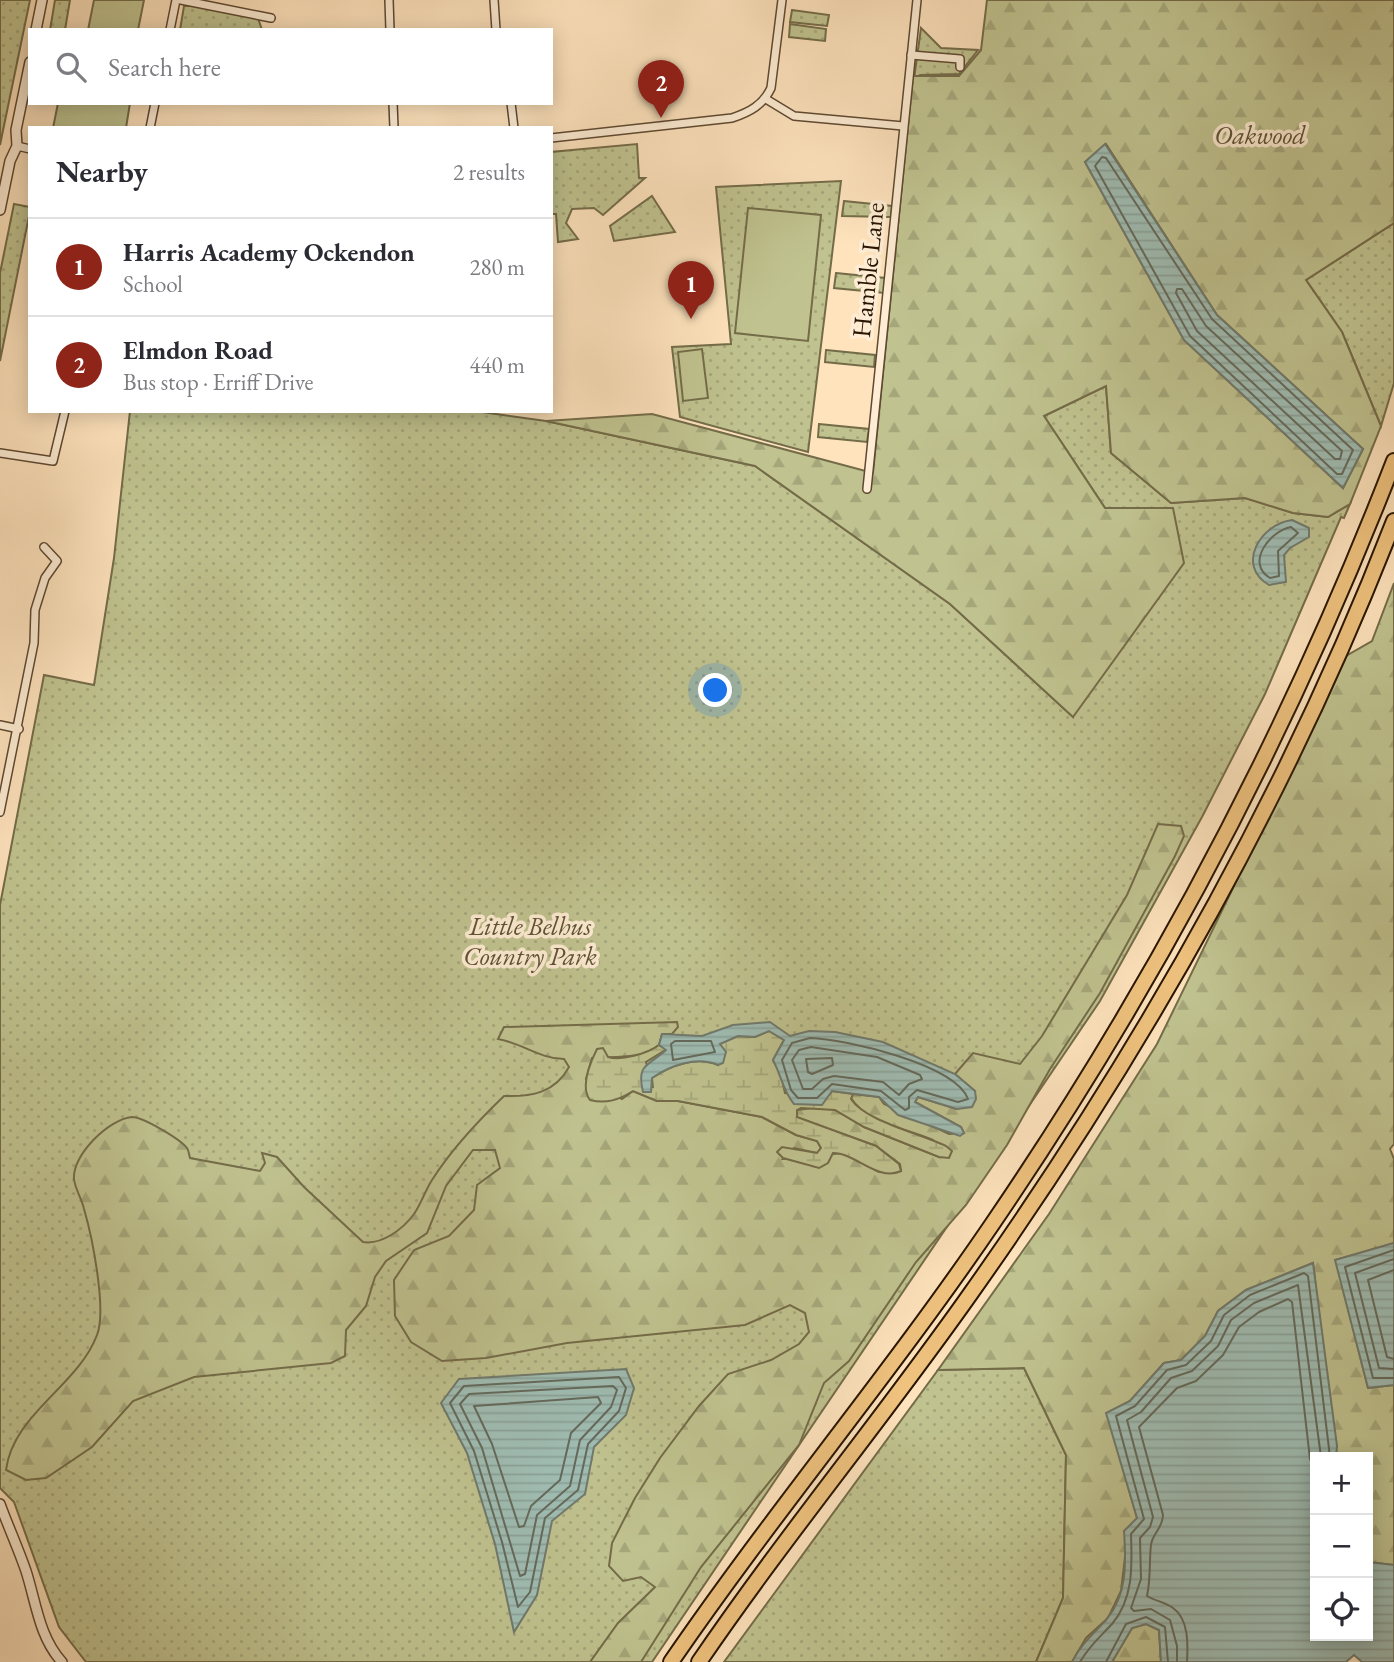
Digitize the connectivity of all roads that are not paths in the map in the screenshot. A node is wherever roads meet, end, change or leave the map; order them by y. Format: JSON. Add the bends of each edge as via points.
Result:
{"nodes":[{"id":1,"x":42,"y":0,"type":"edge"},
{"id":2,"x":179,"y":0,"type":"edge"},
{"id":3,"x":389,"y":0,"type":"edge"},
{"id":4,"x":495,"y":0,"type":"edge"},
{"id":5,"x":782,"y":0,"type":"edge"},
{"id":6,"x":917,"y":0,"type":"edge"},
{"id":7,"x":271,"y":18,"type":"dead end"},
{"id":8,"x":36,"y":28,"type":"edge"},
{"id":9,"x":171,"y":28,"type":"edge"},
{"id":10,"x":390,"y":28,"type":"edge"},
{"id":11,"x":496,"y":28,"type":"edge"},
{"id":12,"x":961,"y":50,"type":"dead end"},
{"id":13,"x":911,"y":55,"type":"junction"},
{"id":14,"x":28,"y":72,"type":"edge"},
{"id":15,"x":766,"y":99,"type":"junction"},
{"id":16,"x":155,"y":105,"type":"edge"},
{"id":17,"x":393,"y":105,"type":"edge"},
{"id":18,"x":511,"y":105,"type":"edge"},
{"id":19,"x":150,"y":126,"type":"edge"},
{"id":20,"x":394,"y":126,"type":"edge"},
{"id":21,"x":514,"y":126,"type":"edge"},
{"id":22,"x":903,"y":126,"type":"junction"},
{"id":23,"x":553,"y":138,"type":"edge"},
{"id":24,"x":17,"y":146,"type":"junction"},
{"id":25,"x":28,"y":149,"type":"edge"},
{"id":26,"x":0,"y":210,"type":"edge"},
{"id":27,"x":65,"y":413,"type":"edge"},
{"id":28,"x":0,"y":453,"type":"edge"},
{"id":29,"x":1394,"y":461,"type":"edge"},
{"id":30,"x":867,"y":489,"type":"dead end"},
{"id":31,"x":1394,"y":521,"type":"edge"},
{"id":32,"x":44,"y":547,"type":"dead end"},
{"id":33,"x":0,"y":725,"type":"edge"},
{"id":34,"x":19,"y":729,"type":"junction"},
{"id":35,"x":0,"y":812,"type":"edge"},
{"id":36,"x":0,"y":1503,"type":"edge"},
{"id":37,"x":62,"y":1662,"type":"edge"},
{"id":38,"x":671,"y":1662,"type":"edge"},
{"id":39,"x":699,"y":1662,"type":"edge"}],
"edges":[{"from":1,"to":8,"type":"street"},
{"from":2,"to":7,"type":"street"},
{"from":2,"to":9,"type":"street"},
{"from":3,"to":10,"type":"street"},
{"from":4,"to":11,"type":"street"},
{"from":5,"to":15,"type":"street"},
{"from":6,"to":13,"type":"street","name":"Hamble Lane"},
{"from":12,"to":13,"type":"street","via":[[960,63]]},
{"from":13,"to":22,"type":"street","name":"Hamble Lane"},
{"from":14,"to":24,"type":"street"},
{"from":15,"to":22,"type":"street","via":[[794,116]]},
{"from":15,"to":23,"type":"street","via":[[749,113],[732,118]]},
{"from":16,"to":19,"type":"street"},
{"from":17,"to":20,"type":"street"},
{"from":18,"to":21,"type":"street"},
{"from":22,"to":30,"type":"street","name":"Hamble Lane"},
{"from":24,"to":25,"type":"street"},
{"from":24,"to":26,"type":"street"},
{"from":27,"to":28,"type":"street","via":[[53,461]]},
{"from":29,"to":38,"type":"highway","via":[[1299,688],[1150,976],[1057,1127],[959,1272]]},
{"from":31,"to":39,"type":"highway","via":[[1295,747],[1221,891],[1127,1055],[973,1290]]},
{"from":32,"to":34,"type":"street","via":[[57,561],[45,578],[35,610]]},
{"from":33,"to":34,"type":"street"},
{"from":34,"to":35,"type":"street"},
{"from":36,"to":37,"type":"street","via":[[42,1628]]}]}
